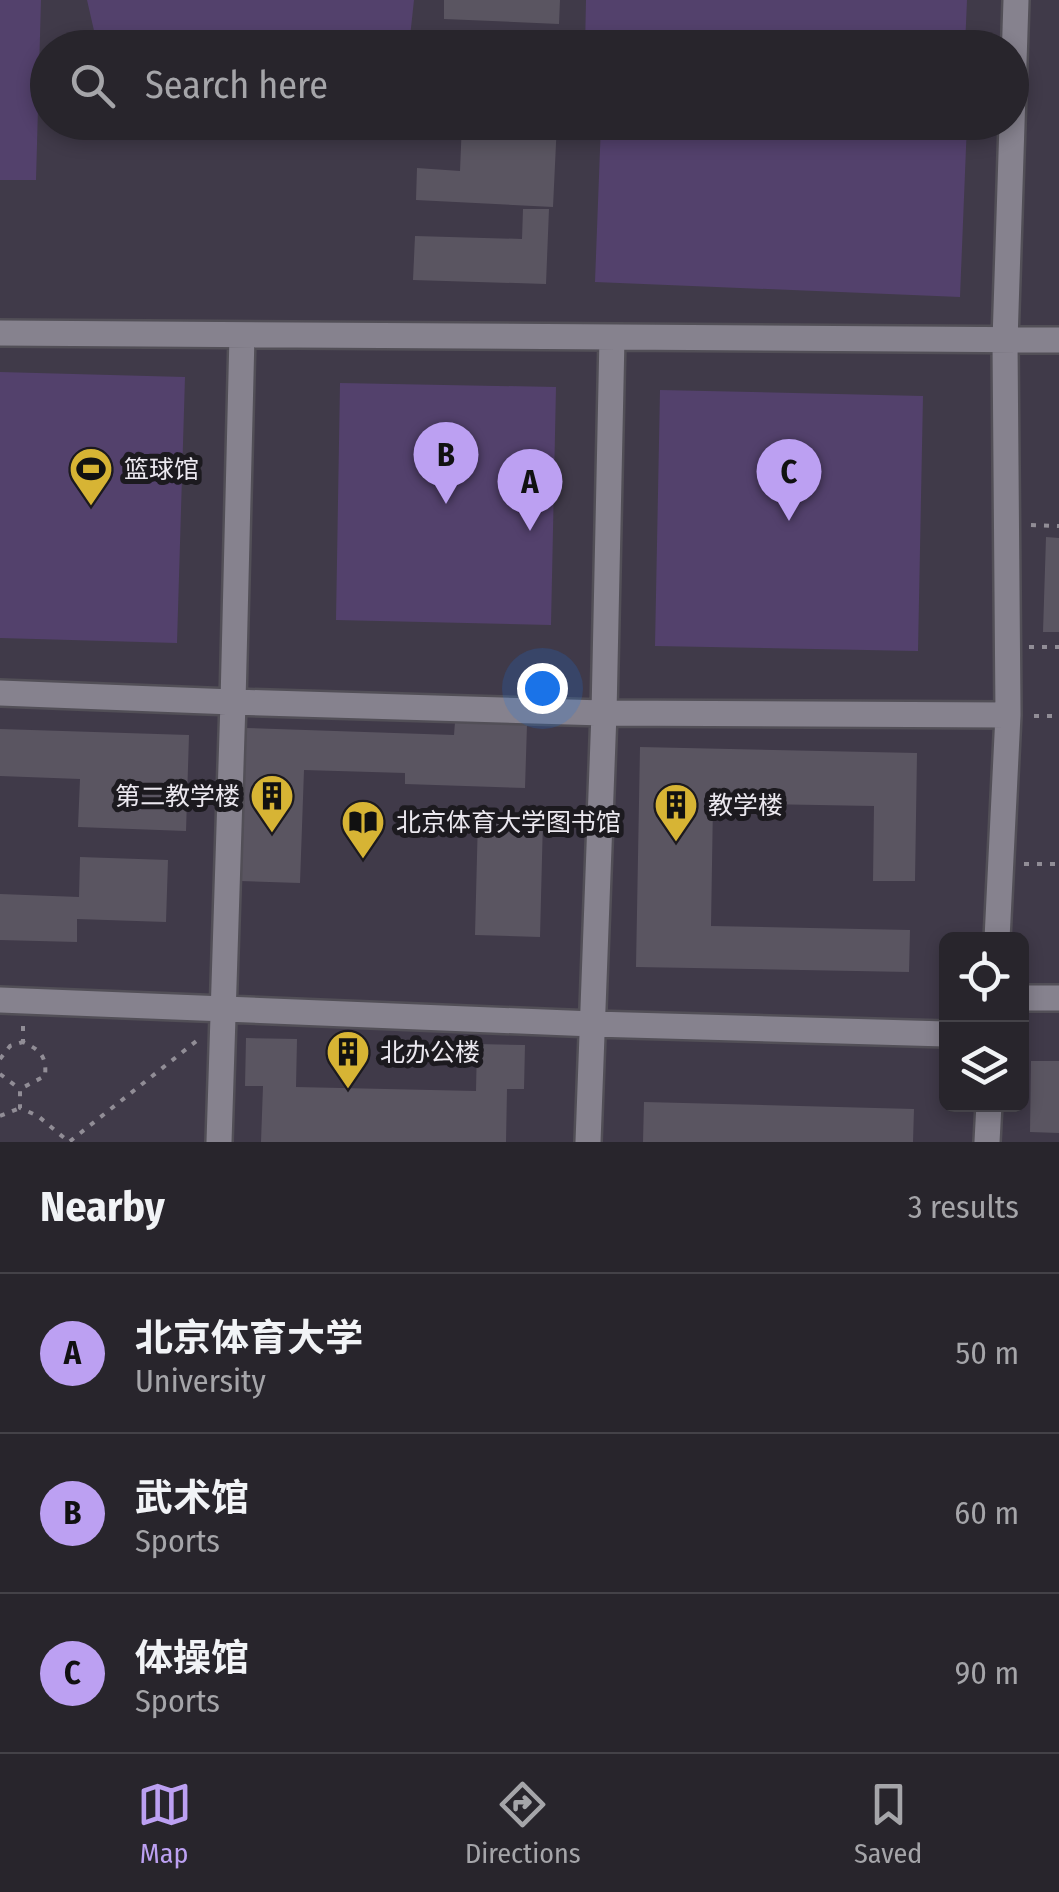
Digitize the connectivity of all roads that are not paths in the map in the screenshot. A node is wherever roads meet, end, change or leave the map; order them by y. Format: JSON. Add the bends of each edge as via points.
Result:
{"nodes":[{"id":1,"x":1016,"y":0,"type":"edge"},
{"id":2,"x":1015,"y":30,"type":"edge"},
{"id":3,"x":1011,"y":140,"type":"edge"},
{"id":4,"x":0,"y":332,"type":"edge"},
{"id":5,"x":242,"y":334,"type":"junction"},
{"id":6,"x":612,"y":338,"type":"junction"},
{"id":7,"x":1059,"y":340,"type":"edge"},
{"id":8,"x":1005,"y":341,"type":"junction"},
{"id":9,"x":0,"y":693,"type":"edge"},
{"id":10,"x":233,"y":702,"type":"junction"},
{"id":11,"x":604,"y":714,"type":"junction"},
{"id":12,"x":1008,"y":715,"type":"junction"},
{"id":13,"x":997,"y":932,"type":"edge"},
{"id":14,"x":1029,"y":998,"type":"edge"},
{"id":15,"x":1059,"y":998,"type":"edge"},
{"id":16,"x":11,"y":1001,"type":"edge"},
{"id":17,"x":222,"y":1015,"type":"junction"},
{"id":18,"x":593,"y":1024,"type":"junction"},
{"id":19,"x":939,"y":1034,"type":"edge"},
{"id":20,"x":989,"y":1112,"type":"edge"},
{"id":21,"x":219,"y":1142,"type":"edge"},
{"id":22,"x":588,"y":1142,"type":"edge"},
{"id":23,"x":987,"y":1142,"type":"edge"}],
"edges":[{"from":1,"to":2,"type":"lane"},
{"from":3,"to":8,"type":"lane"},
{"from":4,"to":5,"type":"lane"},
{"from":5,"to":6,"type":"lane"},
{"from":5,"to":10,"type":"lane"},
{"from":6,"to":8,"type":"lane"},
{"from":6,"to":11,"type":"lane"},
{"from":7,"to":8,"type":"lane"},
{"from":8,"to":12,"type":"lane"},
{"from":9,"to":10,"type":"lane"},
{"from":10,"to":11,"type":"lane"},
{"from":10,"to":17,"type":"lane"},
{"from":11,"to":12,"type":"lane"},
{"from":11,"to":18,"type":"lane"},
{"from":12,"to":13,"type":"lane"},
{"from":14,"to":15,"type":"lane"},
{"from":16,"to":17,"type":"lane"},
{"from":17,"to":18,"type":"lane"},
{"from":17,"to":21,"type":"lane"},
{"from":18,"to":19,"type":"lane"},
{"from":18,"to":22,"type":"lane"},
{"from":20,"to":23,"type":"lane"}]}
